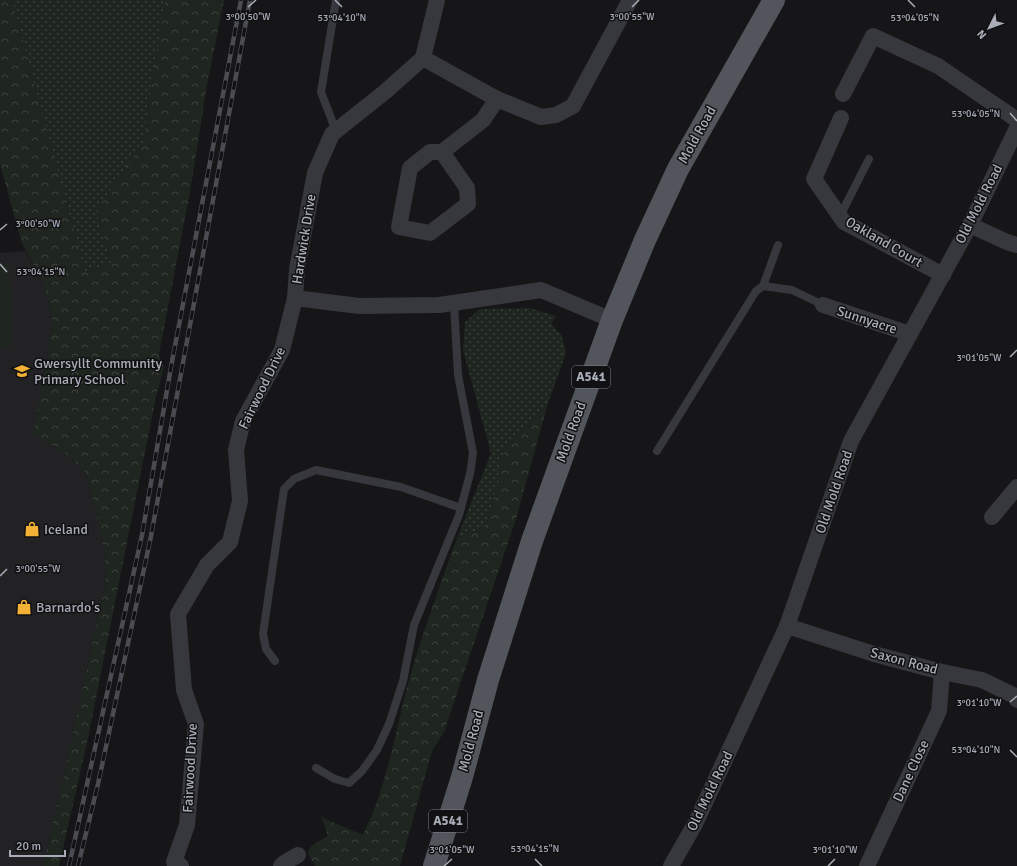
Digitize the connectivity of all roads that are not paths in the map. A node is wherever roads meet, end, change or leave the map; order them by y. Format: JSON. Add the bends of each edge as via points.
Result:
{"nodes":[{"id":1,"x":336,"y":0,"type":"edge"},
{"id":2,"x":437,"y":0,"type":"edge"},
{"id":3,"x":630,"y":0,"type":"edge"},
{"id":4,"x":774,"y":0,"type":"edge"},
{"id":5,"x":423,"y":58,"type":"junction"},
{"id":6,"x":843,"y":94,"type":"dead end"},
{"id":7,"x":497,"y":100,"type":"junction"},
{"id":8,"x":841,"y":118,"type":"dead end"},
{"id":9,"x":1017,"y":120,"type":"edge"},
{"id":10,"x":1017,"y":128,"type":"edge"},
{"id":11,"x":336,"y":131,"type":"junction"},
{"id":12,"x":442,"y":152,"type":"junction"},
{"id":13,"x":869,"y":159,"type":"dead end"},
{"id":14,"x":840,"y":216,"type":"junction"},
{"id":15,"x":970,"y":225,"type":"junction"},
{"id":16,"x":778,"y":245,"type":"dead end"},
{"id":17,"x":1017,"y":245,"type":"edge"},
{"id":18,"x":943,"y":275,"type":"junction"},
{"id":19,"x":763,"y":286,"type":"junction"},
{"id":20,"x":295,"y":298,"type":"junction"},
{"id":21,"x":454,"y":302,"type":"junction"},
{"id":22,"x":823,"y":305,"type":"joint"},
{"id":23,"x":612,"y":320,"type":"junction"},
{"id":24,"x":910,"y":334,"type":"junction"},
{"id":25,"x":657,"y":451,"type":"dead end"},
{"id":26,"x":1017,"y":487,"type":"edge"},
{"id":27,"x":461,"y":508,"type":"junction"},
{"id":28,"x":992,"y":517,"type":"dead end"},
{"id":29,"x":787,"y":626,"type":"junction"},
{"id":30,"x":275,"y":661,"type":"dead end"},
{"id":31,"x":942,"y":672,"type":"junction"},
{"id":32,"x":1016,"y":696,"type":"edge"},
{"id":33,"x":316,"y":768,"type":"dead end"},
{"id":34,"x":298,"y":855,"type":"dead end"},
{"id":35,"x":175,"y":865,"type":"edge"},
{"id":36,"x":281,"y":866,"type":"edge"},
{"id":37,"x":434,"y":866,"type":"edge"},
{"id":38,"x":671,"y":866,"type":"edge"},
{"id":39,"x":867,"y":866,"type":"edge"}],
"edges":[{"from":1,"to":11,"type":"lane","via":[[321,92]]},
{"from":2,"to":5,"type":"street"},
{"from":3,"to":7,"type":"street","via":[[573,106],[556,115],[541,117]]},
{"from":4,"to":23,"type":"main road","name":"Mold Road","number":"A541","via":[[678,169]]},
{"from":5,"to":7,"type":"street"},
{"from":5,"to":11,"type":"street","name":"Hardwick Drive"},
{"from":6,"to":9,"type":"street","via":[[873,36],[938,66]]},
{"from":7,"to":12,"type":"street","via":[[483,120]]},
{"from":8,"to":14,"type":"street","name":"Oakland Court","via":[[814,179]]},
{"from":10,"to":15,"type":"street","name":"Old Mold Road"},
{"from":11,"to":20,"type":"street","name":"Hardwick Drive","via":[[332,134],[315,174],[296,269]]},
{"from":12,"to":12,"type":"street","via":[[467,188],[468,204],[430,233],[399,227],[410,168],[430,152]]},
{"from":13,"to":14,"type":"lane"},
{"from":14,"to":18,"type":"street","name":"Oakland Court","via":[[844,222]]},
{"from":15,"to":17,"type":"street"},
{"from":15,"to":18,"type":"street","name":"Old Mold Road"},
{"from":16,"to":19,"type":"lane"},
{"from":18,"to":24,"type":"street","name":"Old Mold Road"},
{"from":19,"to":22,"type":"lane","via":[[792,290]]},
{"from":19,"to":25,"type":"lane","via":[[756,291],[740,315]]},
{"from":20,"to":21,"type":"street","name":"Hardwick Drive","via":[[359,306],[438,305]]},
{"from":20,"to":35,"type":"street","name":"Fairwood Drive","via":[[282,350],[244,422],[236,450],[240,501],[230,542],[207,565],[178,614],[184,690],[196,724],[187,825]]},
{"from":21,"to":23,"type":"street","name":"Hardwick Drive","via":[[542,290]]},
{"from":21,"to":27,"type":"lane","via":[[458,375],[473,454]]},
{"from":22,"to":24,"type":"street","name":"Sunnyacre"},
{"from":23,"to":37,"type":"main road","name":"Mold Road","number":"A541","via":[[532,541]]},
{"from":24,"to":29,"type":"street","name":"Old Mold Road","via":[[851,441]]},
{"from":26,"to":28,"type":"street"},
{"from":27,"to":30,"type":"lane","via":[[401,487],[316,470],[294,479],[284,489],[263,634],[266,649]]},
{"from":27,"to":33,"type":"lane","via":[[414,625],[398,697],[377,750],[362,771],[349,783],[335,779]]},
{"from":29,"to":31,"type":"street","name":"Saxon Road","via":[[874,654]]},
{"from":29,"to":38,"type":"street","name":"Old Mold Road","via":[[695,824]]},
{"from":31,"to":32,"type":"street","name":"Saxon Road","via":[[982,680]]},
{"from":31,"to":39,"type":"street","name":"Dane Close","via":[[939,711]]},
{"from":34,"to":36,"type":"street"}]}
